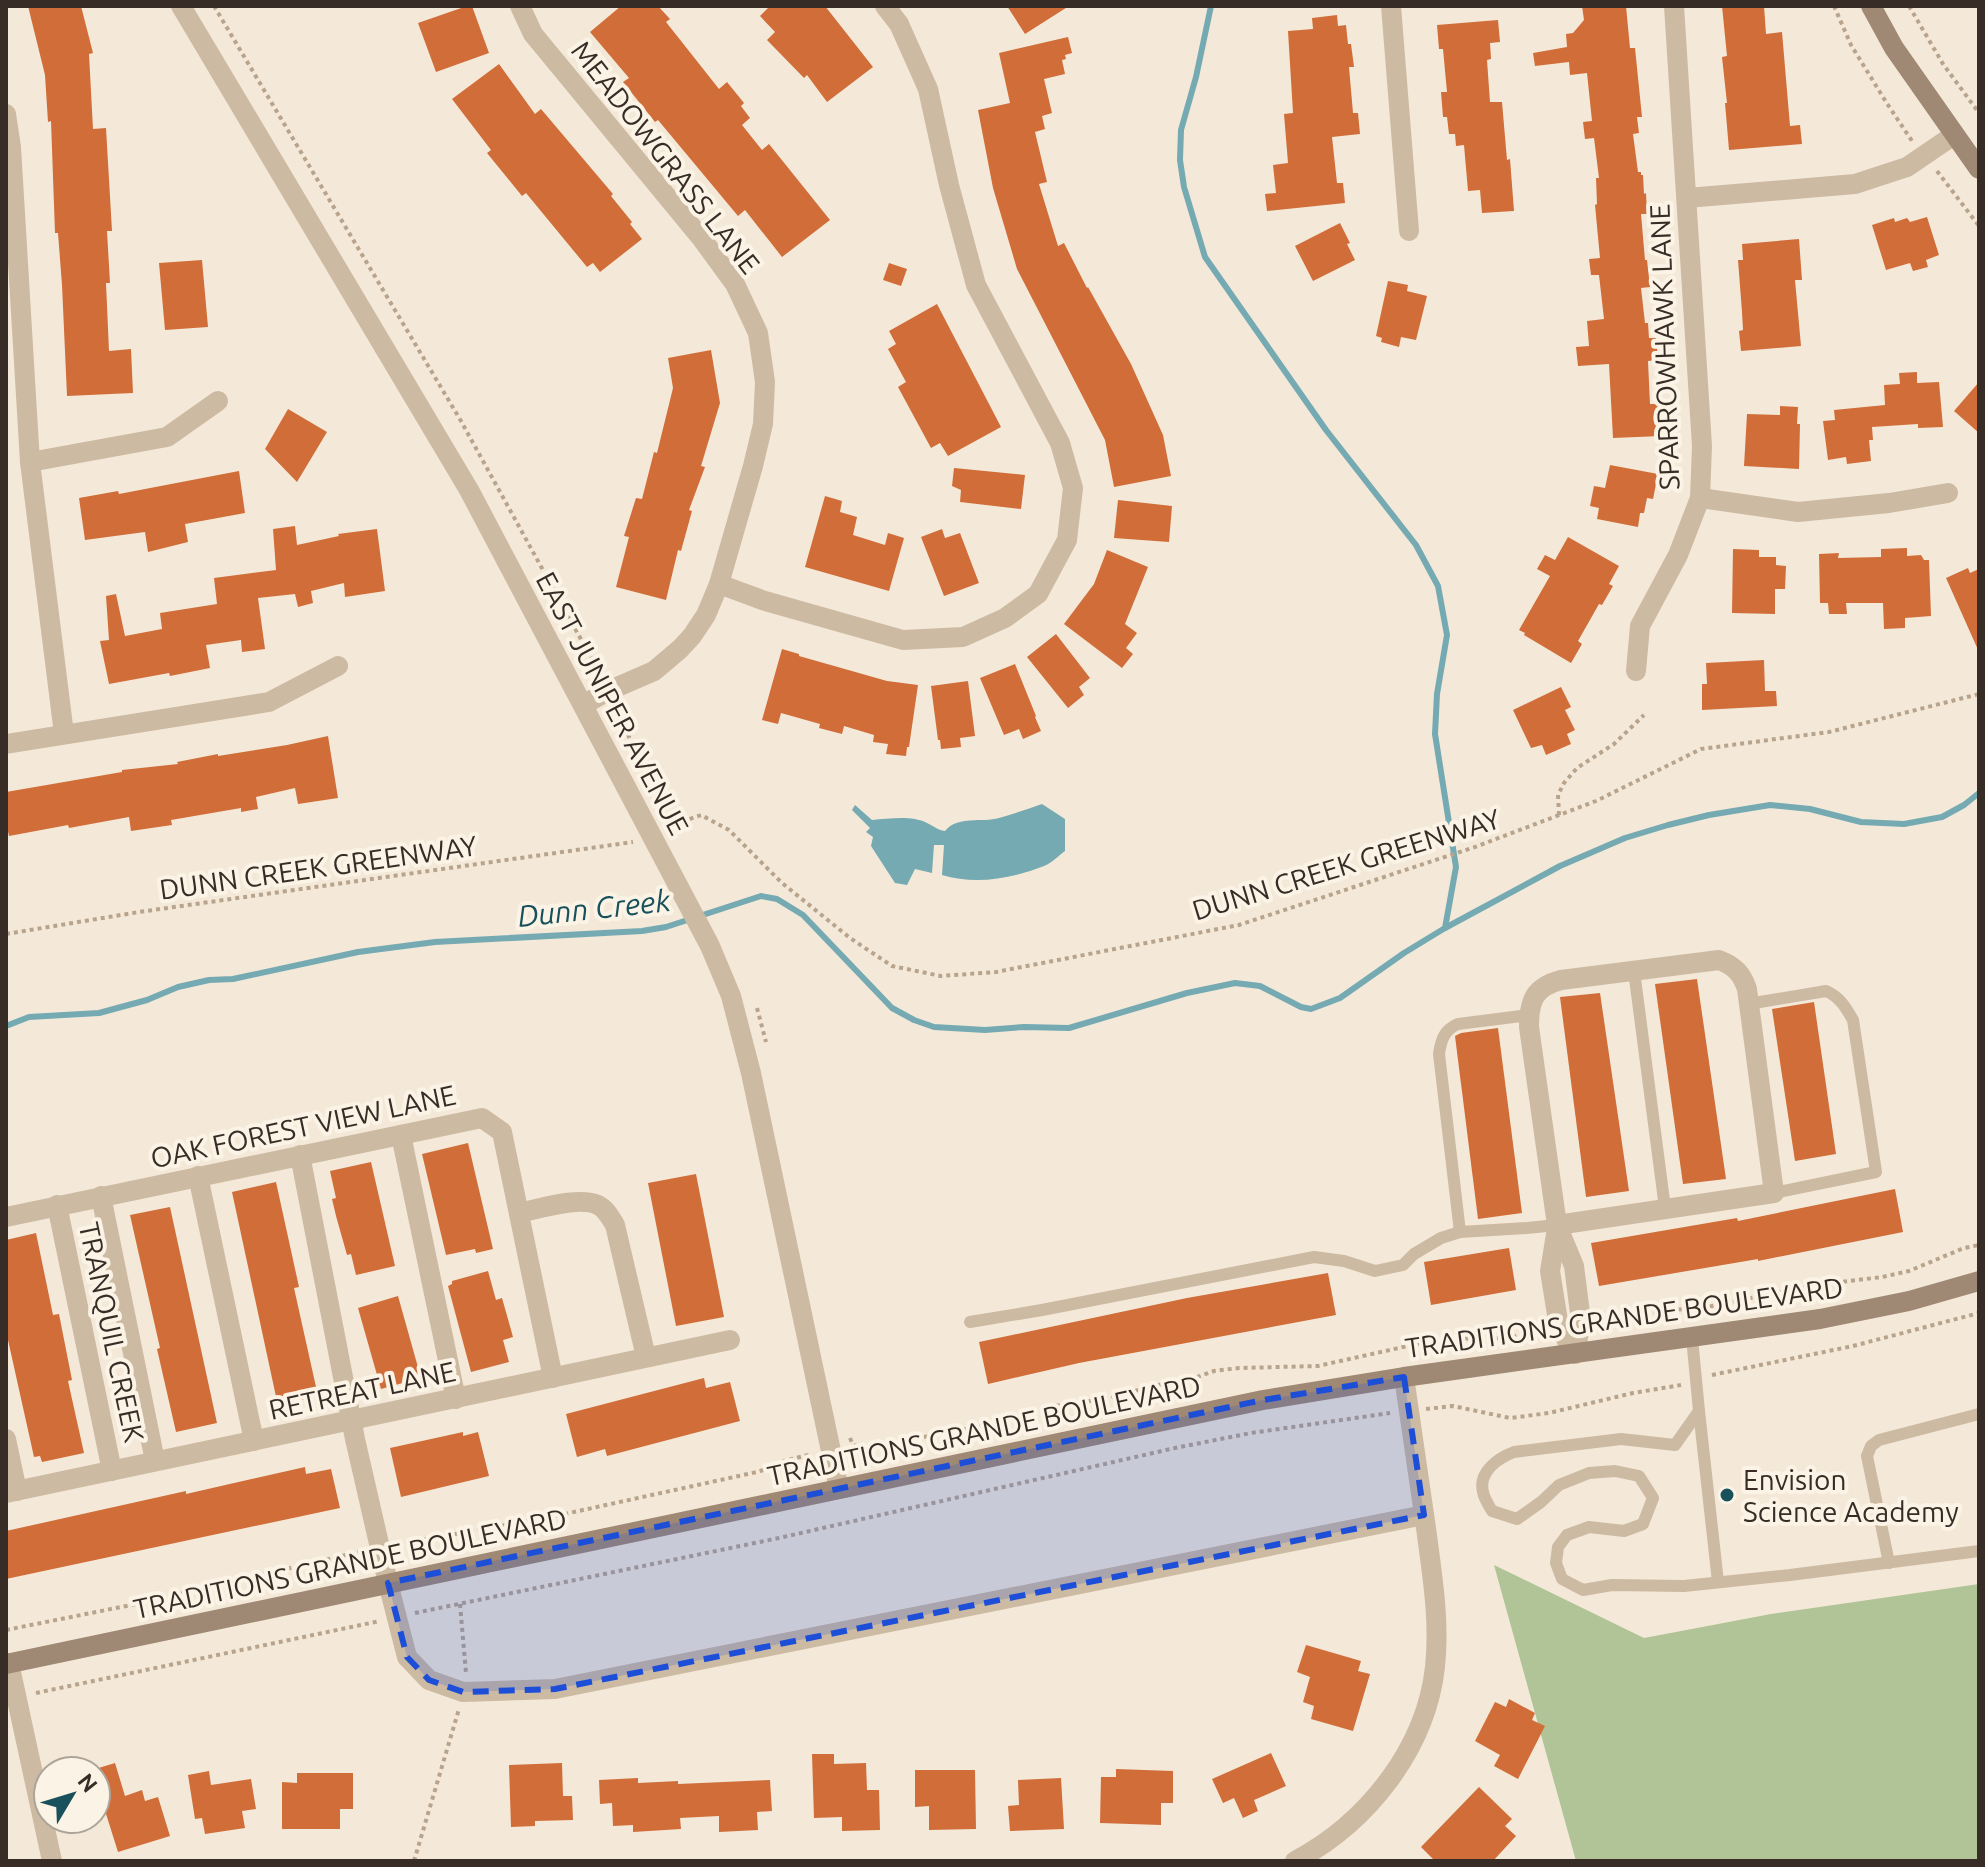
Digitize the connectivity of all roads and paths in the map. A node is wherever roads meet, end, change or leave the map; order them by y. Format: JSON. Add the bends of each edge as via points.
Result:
{"nodes":[{"id":1,"x":181,"y":6,"type":"edge"},
{"id":2,"x":214,"y":6,"type":"edge"},
{"id":3,"x":520,"y":6,"type":"edge"},
{"id":4,"x":885,"y":6,"type":"edge"},
{"id":5,"x":1391,"y":6,"type":"edge"},
{"id":6,"x":1674,"y":6,"type":"edge"},
{"id":7,"x":1834,"y":6,"type":"edge"},
{"id":8,"x":1871,"y":6,"type":"edge"},
{"id":9,"x":1909,"y":6,"type":"edge"},
{"id":10,"x":1979,"y":113,"type":"edge"},
{"id":11,"x":6,"y":114,"type":"edge"},
{"id":12,"x":1954,"y":135,"type":"junction"},
{"id":13,"x":1912,"y":141,"type":"dead end"},
{"id":14,"x":1934,"y":168,"type":"dead end"},
{"id":15,"x":1979,"y":169,"type":"edge"},
{"id":16,"x":1687,"y":198,"type":"junction"},
{"id":17,"x":1979,"y":226,"type":"edge"},
{"id":18,"x":1409,"y":231,"type":"dead end"},
{"id":19,"x":218,"y":401,"type":"dead end"},
{"id":20,"x":30,"y":462,"type":"junction"},
{"id":21,"x":1948,"y":493,"type":"dead end"},
{"id":22,"x":1700,"y":498,"type":"junction"},
{"id":23,"x":719,"y":584,"type":"junction"},
{"id":24,"x":338,"y":666,"type":"dead end"},
{"id":25,"x":1636,"y":671,"type":"dead end"},
{"id":26,"x":599,"y":673,"type":"dead end"},
{"id":27,"x":1979,"y":694,"type":"edge"},
{"id":28,"x":583,"y":705,"type":"junction"},
{"id":29,"x":1644,"y":715,"type":"dead end"},
{"id":30,"x":64,"y":734,"type":"junction"},
{"id":31,"x":6,"y":744,"type":"edge"},
{"id":32,"x":1559,"y":815,"type":"junction"},
{"id":33,"x":665,"y":828,"type":"dead end"},
{"id":34,"x":635,"y":841,"type":"dead end"},
{"id":35,"x":6,"y":934,"type":"edge"},
{"id":36,"x":1634,"y":971,"type":"junction"},
{"id":37,"x":1748,"y":1004,"type":"junction"},
{"id":38,"x":1529,"y":1015,"type":"junction"},
{"id":39,"x":401,"y":1135,"type":"junction"},
{"id":40,"x":300,"y":1155,"type":"junction"},
{"id":41,"x":198,"y":1176,"type":"junction"},
{"id":42,"x":1774,"y":1193,"type":"junction"},
{"id":43,"x":101,"y":1196,"type":"junction"},
{"id":44,"x":57,"y":1205,"type":"junction"},
{"id":45,"x":1665,"y":1208,"type":"junction"},
{"id":46,"x":519,"y":1213,"type":"junction"},
{"id":47,"x":6,"y":1217,"type":"edge"},
{"id":48,"x":1557,"y":1225,"type":"junction"},
{"id":49,"x":1460,"y":1232,"type":"junction"},
{"id":50,"x":1979,"y":1245,"type":"edge"},
{"id":51,"x":1979,"y":1281,"type":"edge"},
{"id":52,"x":1979,"y":1313,"type":"edge"},
{"id":53,"x":1581,"y":1321,"type":"junction"},
{"id":54,"x":970,"y":1322,"type":"dead end"},
{"id":55,"x":1559,"y":1327,"type":"junction"},
{"id":56,"x":1692,"y":1338,"type":"junction"},
{"id":57,"x":730,"y":1340,"type":"dead end"},
{"id":58,"x":1575,"y":1354,"type":"junction"},
{"id":59,"x":646,"y":1357,"type":"junction"},
{"id":60,"x":1712,"y":1375,"type":"dead end"},
{"id":61,"x":1404,"y":1377,"type":"junction"},
{"id":62,"x":553,"y":1378,"type":"junction"},
{"id":63,"x":1676,"y":1386,"type":"dead end"},
{"id":64,"x":456,"y":1399,"type":"junction"},
{"id":65,"x":1432,"y":1408,"type":"dead end"},
{"id":66,"x":1699,"y":1411,"type":"junction"},
{"id":67,"x":1392,"y":1413,"type":"dead end"},
{"id":68,"x":1979,"y":1414,"type":"edge"},
{"id":69,"x":351,"y":1420,"type":"junction"},
{"id":70,"x":847,"y":1433,"type":"dead end"},
{"id":71,"x":6,"y":1439,"type":"edge"},
{"id":72,"x":254,"y":1441,"type":"junction"},
{"id":73,"x":802,"y":1457,"type":"dead end"},
{"id":74,"x":155,"y":1461,"type":"junction"},
{"id":75,"x":112,"y":1471,"type":"junction"},
{"id":76,"x":839,"y":1489,"type":"junction"},
{"id":77,"x":11,"y":1492,"type":"edge"},
{"id":78,"x":1424,"y":1515,"type":"junction"},
{"id":79,"x":396,"y":1544,"type":"dead end"},
{"id":80,"x":363,"y":1551,"type":"dead end"},
{"id":81,"x":1979,"y":1551,"type":"edge"},
{"id":82,"x":1889,"y":1563,"type":"junction"},
{"id":83,"x":1718,"y":1582,"type":"junction"},
{"id":84,"x":388,"y":1583,"type":"junction"},
{"id":85,"x":460,"y":1604,"type":"junction"},
{"id":86,"x":412,"y":1613,"type":"dead end"},
{"id":87,"x":387,"y":1620,"type":"dead end"},
{"id":88,"x":6,"y":1630,"type":"edge"},
{"id":89,"x":8,"y":1664,"type":"edge"},
{"id":90,"x":466,"y":1680,"type":"dead end"},
{"id":91,"x":33,"y":1693,"type":"dead end"},
{"id":92,"x":460,"y":1705,"type":"dead end"},
{"id":93,"x":52,"y":1861,"type":"edge"},
{"id":94,"x":414,"y":1861,"type":"edge"},
{"id":95,"x":1295,"y":1861,"type":"edge"}],
"edges":[{"from":1,"to":28,"type":"street","name":"EAST JUNIPER AVENUE","via":[[469,490]]},
{"from":2,"to":26,"type":"path","via":[[461,421]]},
{"from":3,"to":23,"type":"street","name":"MEADOWGRASS LANE","via":[[533,34],[735,284],[758,333],[765,382],[763,424]]},
{"from":4,"to":23,"type":"street","via":[[899,24],[928,89],[976,285],[1060,443],[1073,488],[1067,540],[1038,594],[1005,618],[963,637],[903,640]]},
{"from":5,"to":18,"type":"street"},
{"from":6,"to":16,"type":"street","name":"SPARROWHAWK LANE"},
{"from":7,"to":13,"type":"path","via":[[1851,45]]},
{"from":8,"to":12,"type":"main road"},
{"from":9,"to":10,"type":"path"},
{"from":11,"to":20,"type":"street"},
{"from":12,"to":15,"type":"main road"},
{"from":12,"to":16,"type":"street","via":[[1907,167],[1855,184]]},
{"from":14,"to":17,"type":"path"},
{"from":16,"to":22,"type":"street","name":"SPARROWHAWK LANE","via":[[1702,446]]},
{"from":19,"to":20,"type":"street","via":[[167,437]]},
{"from":20,"to":30,"type":"street"},
{"from":21,"to":22,"type":"street","via":[[1798,512]]},
{"from":22,"to":25,"type":"street","name":"SPARROWHAWK LANE","via":[[1678,555],[1640,626]]},
{"from":23,"to":28,"type":"street","name":"MEADOWGRASS LANE","via":[[706,615],[680,649],[654,671]]},
{"from":24,"to":30,"type":"street","via":[[269,702]]},
{"from":27,"to":32,"type":"path","name":"DUNN CREEK GREENWAY","via":[[1829,732],[1701,749]]},
{"from":28,"to":76,"type":"street","name":"EAST JUNIPER AVENUE","via":[[731,996]]},
{"from":29,"to":32,"type":"path","via":[[1564,783],[1558,795]]},
{"from":30,"to":31,"type":"street"},
{"from":32,"to":33,"type":"path","name":"DUNN CREEK GREENWAY","via":[[1239,925],[996,972],[941,976],[892,966],[850,938],[782,883],[729,830],[701,815]]},
{"from":34,"to":35,"type":"path","name":"DUNN CREEK GREENWAY"},
{"from":36,"to":37,"type":"street","via":[[1719,960],[1743,978]]},
{"from":36,"to":38,"type":"street","via":[[1550,983],[1535,996]]},
{"from":36,"to":45,"type":"lane"},
{"from":37,"to":42,"type":"street"},
{"from":37,"to":42,"type":"lane","via":[[1826,991],[1841,1001],[1853,1020],[1876,1172]]},
{"from":38,"to":48,"type":"street"},
{"from":38,"to":49,"type":"lane","via":[[1458,1024],[1441,1041]]},
{"from":39,"to":40,"type":"street","name":"OAK FOREST VIEW LANE"},
{"from":39,"to":46,"type":"street","name":"OAK FOREST VIEW LANE","via":[[482,1118],[502,1132]]},
{"from":39,"to":64,"type":"street"},
{"from":40,"to":41,"type":"street","name":"OAK FOREST VIEW LANE"},
{"from":40,"to":69,"type":"street"},
{"from":41,"to":43,"type":"street","name":"OAK FOREST VIEW LANE"},
{"from":41,"to":72,"type":"street"},
{"from":42,"to":45,"type":"street"},
{"from":43,"to":44,"type":"street","name":"OAK FOREST VIEW LANE"},
{"from":43,"to":74,"type":"street","name":"TRANQUIL CREEK"},
{"from":44,"to":47,"type":"street","name":"OAK FOREST VIEW LANE"},
{"from":44,"to":75,"type":"street","name":"TRANQUIL CREEK"},
{"from":45,"to":48,"type":"street"},
{"from":46,"to":59,"type":"street","via":[[578,1202],[595,1203],[607,1212],[615,1225]]},
{"from":46,"to":62,"type":"street","name":"OAK FOREST VIEW LANE"},
{"from":48,"to":49,"type":"lane"},
{"from":48,"to":53,"type":"street","via":[[1574,1266]]},
{"from":48,"to":55,"type":"street","via":[[1550,1271]]},
{"from":49,"to":54,"type":"lane","via":[[1389,1269],[1375,1271],[1314,1257]]},
{"from":50,"to":53,"type":"path","via":[[1882,1277],[1712,1306]]},
{"from":51,"to":56,"type":"main road","name":"TRADITIONS GRANDE BOULEVARD","via":[[1909,1301]]},
{"from":52,"to":60,"type":"path"},
{"from":53,"to":58,"type":"street"},
{"from":55,"to":58,"type":"street"},
{"from":55,"to":70,"type":"path","via":[[1506,1338],[1439,1339],[1318,1366],[1214,1371],[1111,1398],[865,1448],[853,1445]]},
{"from":56,"to":58,"type":"main road","name":"TRADITIONS GRANDE BOULEVARD"},
{"from":56,"to":66,"type":"lane"},
{"from":57,"to":59,"type":"street","name":"RETREAT LANE"},
{"from":58,"to":61,"type":"main road","name":"TRADITIONS GRANDE BOULEVARD"},
{"from":59,"to":62,"type":"street","name":"RETREAT LANE"},
{"from":61,"to":76,"type":"main road","name":"TRADITIONS GRANDE BOULEVARD","via":[[1263,1400]]},
{"from":61,"to":78,"type":"street"},
{"from":62,"to":64,"type":"street","name":"RETREAT LANE"},
{"from":63,"to":65,"type":"path","via":[[1510,1418],[1453,1406]]},
{"from":64,"to":69,"type":"street","name":"RETREAT LANE"},
{"from":66,"to":83,"type":"lane"},
{"from":66,"to":83,"type":"lane","via":[[1675,1445],[1621,1439],[1514,1452],[1498,1459],[1482,1490],[1492,1511],[1517,1519],[1559,1485],[1589,1473],[1639,1476],[1653,1498],[1643,1524],[1624,1531],[1589,1527],[1567,1535],[1556,1563],[1562,1579],[1583,1590]]},
{"from":67,"to":85,"type":"path","via":[[1175,1448]]},
{"from":68,"to":82,"type":"lane","via":[[1871,1446],[1867,1456]]},
{"from":69,"to":72,"type":"street","name":"RETREAT LANE"},
{"from":69,"to":84,"type":"street"},
{"from":71,"to":77,"type":"street"},
{"from":72,"to":74,"type":"street","name":"RETREAT LANE"},
{"from":73,"to":79,"type":"path","via":[[757,1472],[551,1517]]},
{"from":74,"to":75,"type":"street","name":"RETREAT LANE"},
{"from":75,"to":77,"type":"street","name":"RETREAT LANE"},
{"from":76,"to":84,"type":"main road","name":"TRADITIONS GRANDE BOULEVARD"},
{"from":78,"to":84,"type":"street","via":[[555,1689],[463,1692],[429,1680],[407,1657]]},
{"from":78,"to":95,"type":"street","via":[[1437,1639],[1435,1670],[1421,1720],[1392,1776],[1368,1806]]},
{"from":80,"to":88,"type":"path"},
{"from":81,"to":82,"type":"lane"},
{"from":82,"to":83,"type":"lane"},
{"from":84,"to":89,"type":"main road","name":"TRADITIONS GRANDE BOULEVARD"},
{"from":85,"to":86,"type":"path"},
{"from":85,"to":90,"type":"path"},
{"from":87,"to":91,"type":"path"},
{"from":89,"to":93,"type":"street"},
{"from":92,"to":94,"type":"path"}]}
